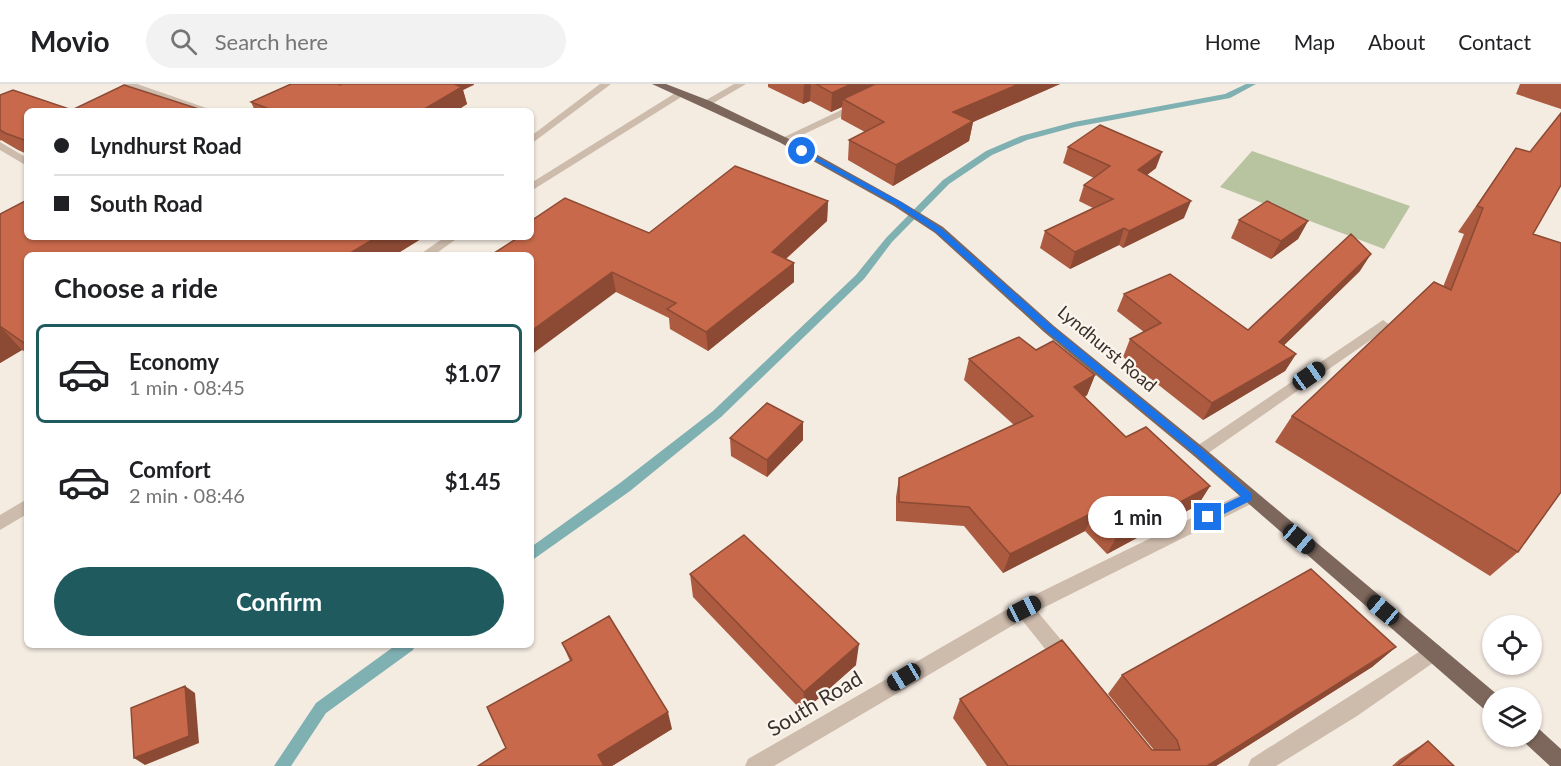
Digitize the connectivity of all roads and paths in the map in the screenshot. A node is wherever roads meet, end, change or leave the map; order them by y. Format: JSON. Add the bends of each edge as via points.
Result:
{"nodes":[{"id":1,"x":127,"y":84,"type":"edge"},
{"id":2,"x":606,"y":84,"type":"edge"},
{"id":3,"x":657,"y":84,"type":"edge"},
{"id":4,"x":741,"y":84,"type":"edge"},
{"id":5,"x":681,"y":94,"type":"junction"},
{"id":6,"x":874,"y":98,"type":"edge"},
{"id":7,"x":706,"y":103,"type":"junction"},
{"id":8,"x":201,"y":108,"type":"edge"},
{"id":9,"x":534,"y":139,"type":"edge"},
{"id":10,"x":783,"y":140,"type":"junction"},
{"id":11,"x":0,"y":145,"type":"edge"},
{"id":12,"x":24,"y":161,"type":"edge"},
{"id":13,"x":534,"y":186,"type":"edge"},
{"id":14,"x":448,"y":240,"type":"edge"},
{"id":15,"x":430,"y":252,"type":"edge"},
{"id":16,"x":1383,"y":325,"type":"dead end"},
{"id":17,"x":1199,"y":452,"type":"junction"},
{"id":18,"x":1249,"y":497,"type":"junction"},
{"id":19,"x":24,"y":508,"type":"edge"},
{"id":20,"x":0,"y":523,"type":"edge"},
{"id":21,"x":1024,"y":609,"type":"junction"},
{"id":22,"x":1433,"y":652,"type":"junction"},
{"id":23,"x":1075,"y":672,"type":"edge"},
{"id":24,"x":1482,"y":694,"type":"edge"},
{"id":25,"x":1542,"y":745,"type":"edge"},
{"id":26,"x":1561,"y":762,"type":"edge"},
{"id":27,"x":755,"y":766,"type":"edge"},
{"id":28,"x":1258,"y":766,"type":"edge"}],
"edges":[{"from":1,"to":8,"type":"street"},
{"from":2,"to":9,"type":"street"},
{"from":3,"to":5,"type":"main road","name":"Lyndhurst Road"},
{"from":4,"to":7,"type":"street"},
{"from":5,"to":7,"type":"main road","name":"Lyndhurst Road"},
{"from":5,"to":13,"type":"street"},
{"from":6,"to":10,"type":"street"},
{"from":7,"to":10,"type":"main road","name":"Lyndhurst Road"},
{"from":10,"to":17,"type":"main road","name":"Lyndhurst Road","via":[[939,231],[1049,329]]},
{"from":11,"to":12,"type":"street"},
{"from":14,"to":15,"type":"street"},
{"from":16,"to":17,"type":"street"},
{"from":17,"to":18,"type":"main road","name":"Lyndhurst Road"},
{"from":18,"to":21,"type":"street","name":"South Road"},
{"from":18,"to":22,"type":"main road","name":"Lyndhurst Road"},
{"from":19,"to":20,"type":"street"},
{"from":21,"to":23,"type":"street"},
{"from":21,"to":27,"type":"street","name":"South Road"},
{"from":22,"to":24,"type":"main road","name":"Lyndhurst Road"},
{"from":22,"to":28,"type":"street"},
{"from":25,"to":26,"type":"main road"}]}
